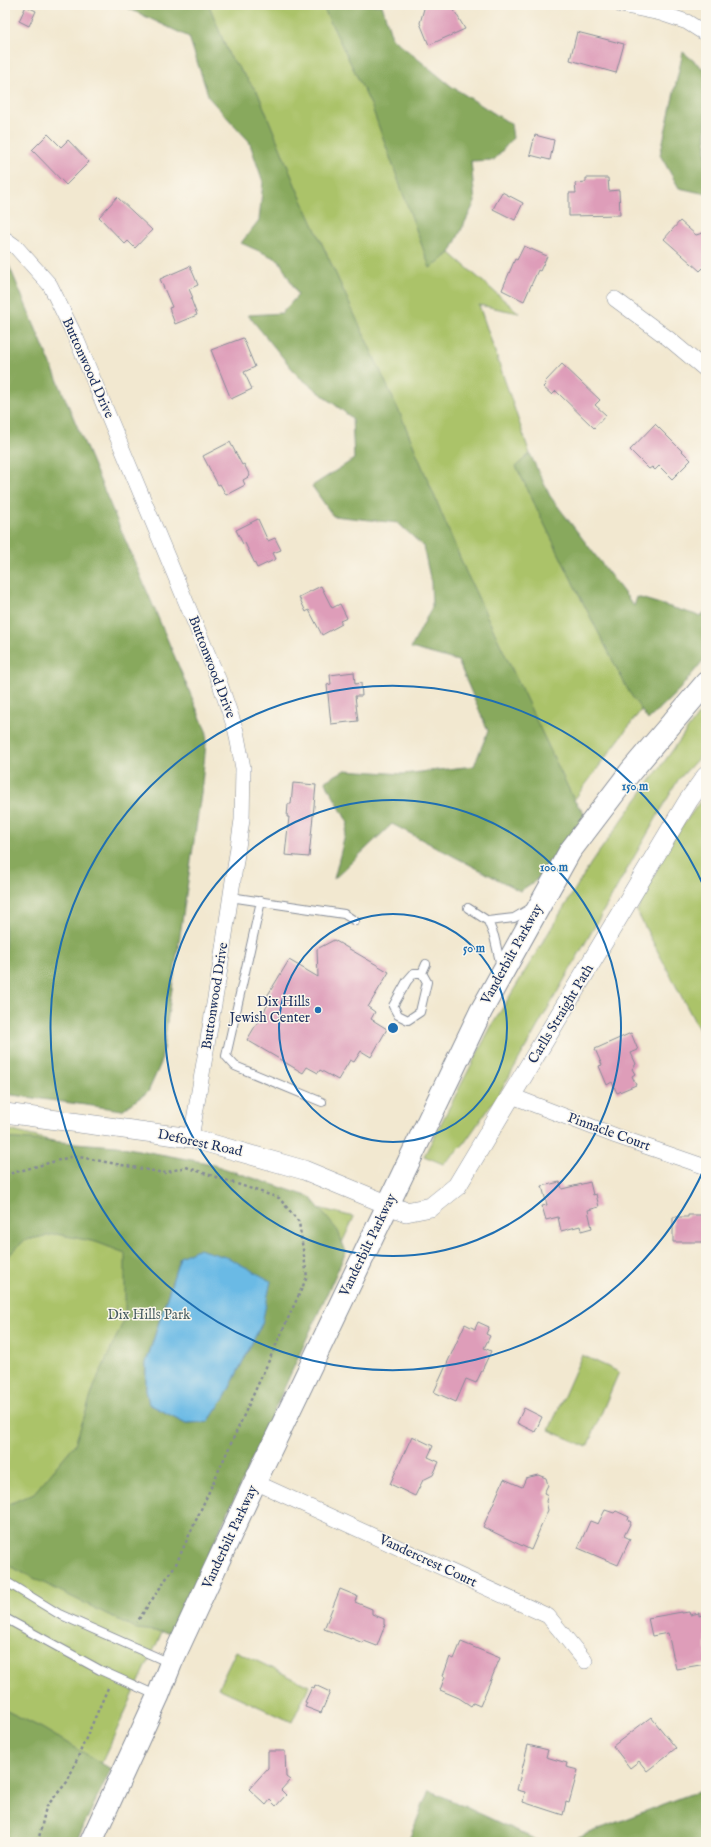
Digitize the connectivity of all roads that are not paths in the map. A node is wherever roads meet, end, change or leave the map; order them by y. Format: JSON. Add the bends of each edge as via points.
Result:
{"nodes":[{"id":1,"x":621,"y":5,"type":"edge"},
{"id":2,"x":706,"y":34,"type":"edge"},
{"id":3,"x":5,"y":239,"type":"edge"},
{"id":4,"x":615,"y":299,"type":"dead end"},
{"id":5,"x":706,"y":370,"type":"edge"},
{"id":6,"x":706,"y":683,"type":"edge"},
{"id":7,"x":706,"y":776,"type":"edge"},
{"id":8,"x":230,"y":896,"type":"junction"},
{"id":9,"x":261,"y":901,"type":"junction"},
{"id":10,"x":541,"y":903,"type":"junction"},
{"id":11,"x":468,"y":908,"type":"dead end"},
{"id":12,"x":355,"y":921,"type":"dead end"},
{"id":13,"x":488,"y":921,"type":"junction"},
{"id":14,"x":426,"y":964,"type":"dead end"},
{"id":15,"x":503,"y":972,"type":"junction"},
{"id":16,"x":422,"y":973,"type":"junction"},
{"id":17,"x":512,"y":1096,"type":"junction"},
{"id":18,"x":322,"y":1102,"type":"dead end"},
{"id":19,"x":5,"y":1113,"type":"edge"},
{"id":20,"x":192,"y":1138,"type":"junction"},
{"id":21,"x":706,"y":1167,"type":"edge"},
{"id":22,"x":388,"y":1203,"type":"junction"},
{"id":23,"x":255,"y":1482,"type":"junction"},
{"id":24,"x":5,"y":1581,"type":"edge"},
{"id":25,"x":5,"y":1618,"type":"edge"},
{"id":26,"x":585,"y":1661,"type":"dead end"},
{"id":27,"x":171,"y":1663,"type":"junction"},
{"id":28,"x":158,"y":1696,"type":"junction"},
{"id":29,"x":91,"y":1842,"type":"edge"}],
"edges":[{"from":1,"to":2,"type":"street","via":[[687,22]]},
{"from":3,"to":8,"type":"street","name":"Buttonwood Drive","via":[[16,247],[50,285],[76,338],[219,681],[231,716],[243,768],[242,820]]},
{"from":4,"to":5,"type":"street"},
{"from":6,"to":10,"type":"main road","name":"Vanderbilt Parkway","via":[[631,771],[570,851]]},
{"from":7,"to":17,"type":"street","name":"Carlls Straight Path","via":[[688,801]]},
{"from":8,"to":9,"type":"lane"},
{"from":8,"to":20,"type":"street","name":"Buttonwood Drive"},
{"from":9,"to":12,"type":"lane","via":[[344,914]]},
{"from":9,"to":18,"type":"lane","via":[[226,1056],[235,1066]]},
{"from":10,"to":13,"type":"lane","via":[[514,918]]},
{"from":10,"to":15,"type":"main road","name":"Vanderbilt Parkway"},
{"from":11,"to":13,"type":"lane"},
{"from":13,"to":15,"type":"lane"},
{"from":14,"to":16,"type":"lane"},
{"from":15,"to":22,"type":"main road","name":"Vanderbilt Parkway","via":[[481,1011]]},
{"from":16,"to":16,"type":"lane","via":[[414,973],[393,1006],[398,1015],[408,1020],[420,1012],[427,982]]},
{"from":17,"to":21,"type":"street","name":"Pinnacle Court"},
{"from":17,"to":22,"type":"street","name":"Carlls Straight Path","via":[[456,1186],[431,1207],[406,1212]]},
{"from":19,"to":20,"type":"street","name":"Deforest Road"},
{"from":20,"to":22,"type":"street","name":"Deforest Road","via":[[304,1170]]},
{"from":22,"to":23,"type":"main road","name":"Vanderbilt Parkway"},
{"from":23,"to":26,"type":"street","name":"Vandercrest Court","via":[[548,1616]]},
{"from":23,"to":27,"type":"main road","name":"Vanderbilt Parkway"},
{"from":24,"to":27,"type":"lane","via":[[59,1614]]},
{"from":25,"to":28,"type":"lane","via":[[100,1670]]},
{"from":27,"to":28,"type":"main road","name":"Vanderbilt Parkway"},
{"from":28,"to":29,"type":"main road","name":"Vanderbilt Parkway"}]}
